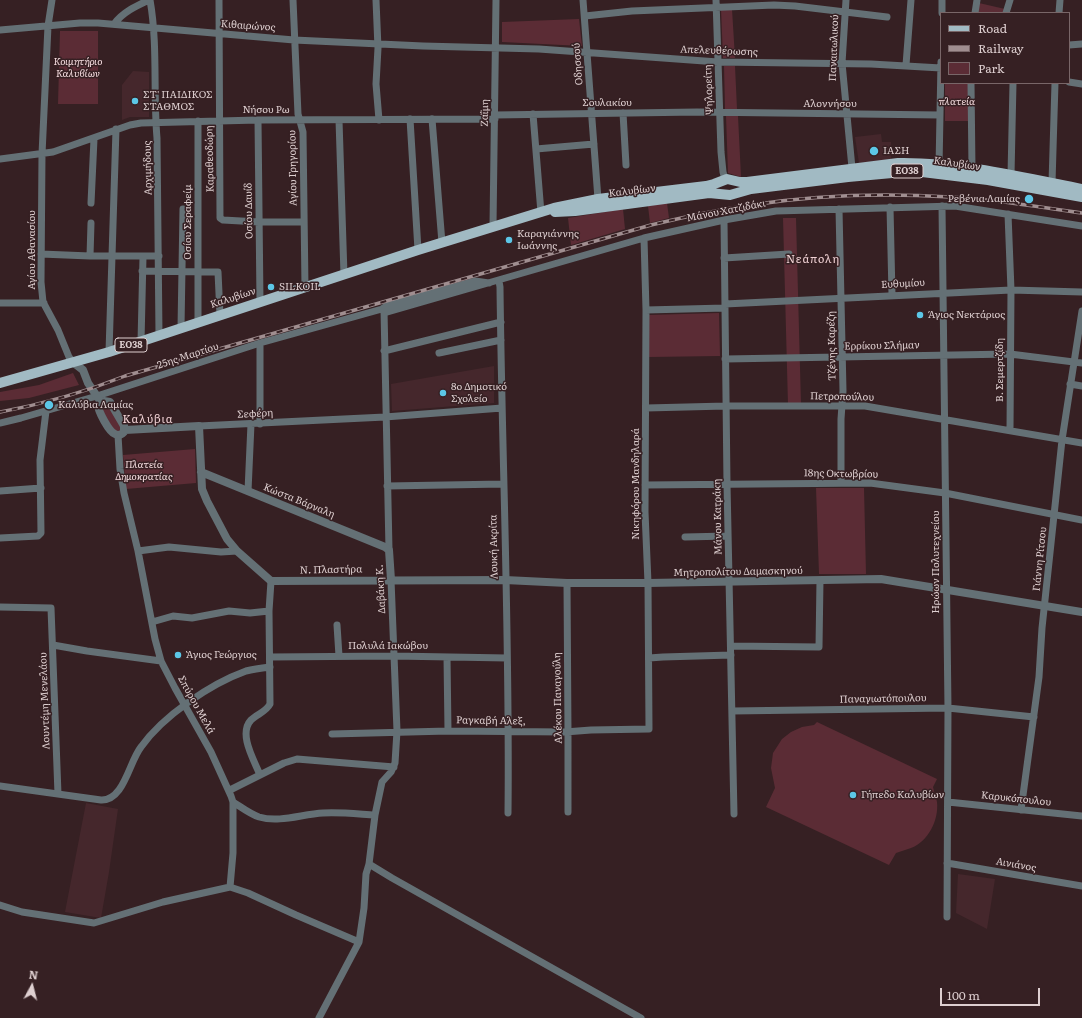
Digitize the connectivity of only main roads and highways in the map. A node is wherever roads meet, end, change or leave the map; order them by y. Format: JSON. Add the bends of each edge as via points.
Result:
{"nodes":[{"id":1,"x":939,"y":169,"type":"junction"},
{"id":2,"x":727,"y":180,"type":"junction"},
{"id":3,"x":1082,"y":188,"type":"edge"},
{"id":4,"x":729,"y":194,"type":"junction"},
{"id":5,"x":1082,"y":197,"type":"edge"},
{"id":6,"x":541,"y":213,"type":"junction"},
{"id":7,"x":0,"y":383,"type":"edge"}],
"edges":[{"from":1,"to":2,"type":"main road","name":"Καλυβίων","number":"ΕΟ38","via":[[922,163],[898,163],[747,182]]},
{"from":1,"to":3,"type":"main road","name":"Καλυβίων","number":"ΕΟ38","via":[[972,169]]},
{"from":1,"to":4,"type":"main road","name":"Καλυβίων","number":"ΕΟ38","via":[[872,174]]},
{"from":1,"to":5,"type":"main road","name":"Καλυβίων","number":"ΕΟ38"},
{"from":2,"to":4,"type":"main road","via":[[720,188],[723,193]]},
{"from":2,"to":6,"type":"main road","name":"Καλυβίων","number":"ΕΟ38","via":[[706,186],[569,204]]},
{"from":4,"to":6,"type":"main road","name":"Καλυβίων","number":"ΕΟ38","via":[[709,193],[575,211]]},
{"from":6,"to":7,"type":"main road","name":"Καλυβίων","number":"ΕΟ38","via":[[418,250],[141,342]]}]}
